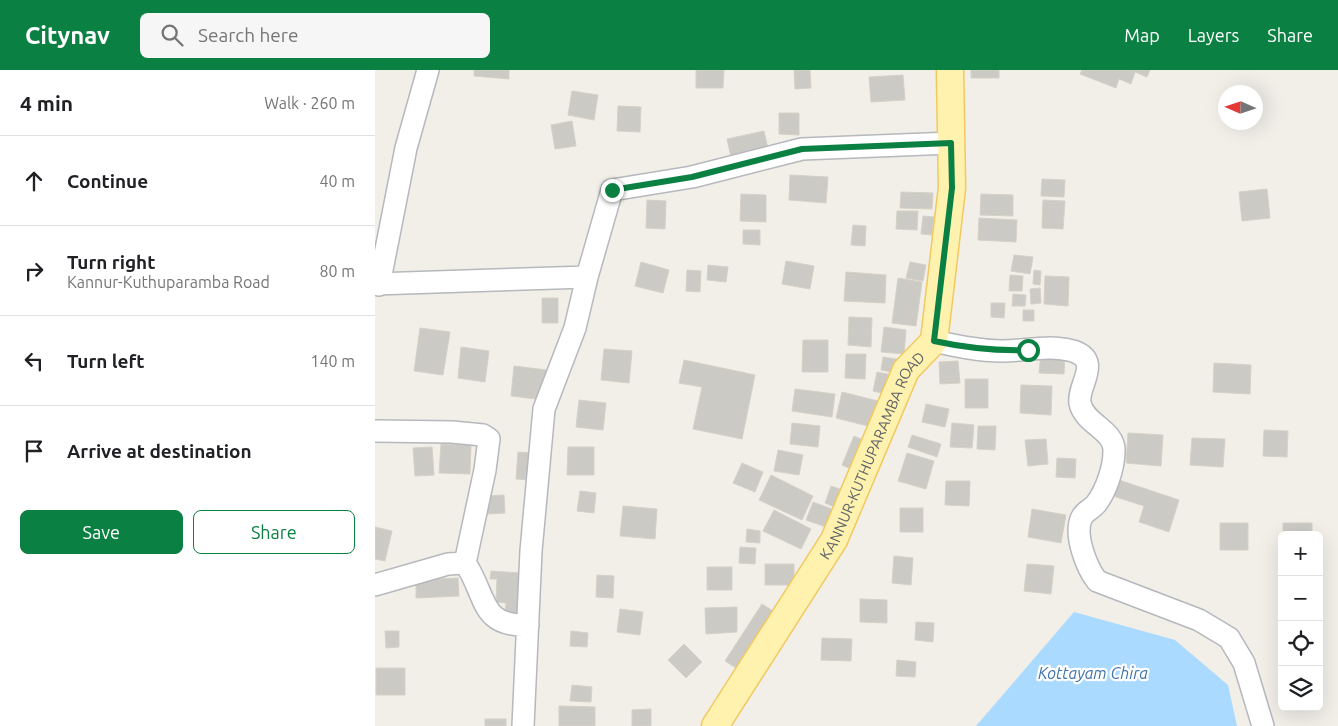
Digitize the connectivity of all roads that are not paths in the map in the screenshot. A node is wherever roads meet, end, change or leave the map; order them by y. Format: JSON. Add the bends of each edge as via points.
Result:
{"nodes":[{"id":1,"x":428,"y":70,"type":"edge"},
{"id":2,"x":950,"y":70,"type":"edge"},
{"id":3,"x":951,"y":143,"type":"junction"},
{"id":4,"x":587,"y":277,"type":"junction"},
{"id":5,"x":377,"y":284,"type":"edge"},
{"id":6,"x":934,"y":341,"type":"junction"},
{"id":7,"x":375,"y":431,"type":"edge"},
{"id":8,"x":465,"y":563,"type":"junction"},
{"id":9,"x":375,"y":585,"type":"edge"},
{"id":10,"x":527,"y":625,"type":"junction"},
{"id":11,"x":523,"y":726,"type":"edge"},
{"id":12,"x":715,"y":726,"type":"edge"},
{"id":13,"x":1263,"y":726,"type":"edge"}],
"edges":[{"from":1,"to":5,"type":"street","via":[[406,148]]},
{"from":2,"to":3,"type":"main road","name":"KANNUR-KUTHUPARAMBA ROAD"},
{"from":3,"to":4,"type":"street","via":[[802,149],[692,177],[612,190]]},
{"from":3,"to":6,"type":"main road","name":"KANNUR-KUTHUPARAMBA ROAD","via":[[952,188]]},
{"from":4,"to":5,"type":"street"},
{"from":4,"to":10,"type":"street","via":[[575,328],[544,409]]},
{"from":6,"to":12,"type":"main road","name":"KANNUR-KUTHUPARAMBA ROAD","via":[[906,370],[834,540]]},
{"from":6,"to":13,"type":"street","via":[[1000,351],[1046,347],[1074,351],[1084,358],[1088,373],[1080,402],[1115,449],[1106,484],[1080,523],[1082,547],[1091,572],[1097,581],[1199,620],[1229,638],[1245,663]]},
{"from":7,"to":8,"type":"street","via":[[452,432],[483,435],[489,439]]},
{"from":8,"to":9,"type":"street","via":[[448,564]]},
{"from":8,"to":10,"type":"street","via":[[489,614],[500,623]]},
{"from":10,"to":11,"type":"street"}]}
